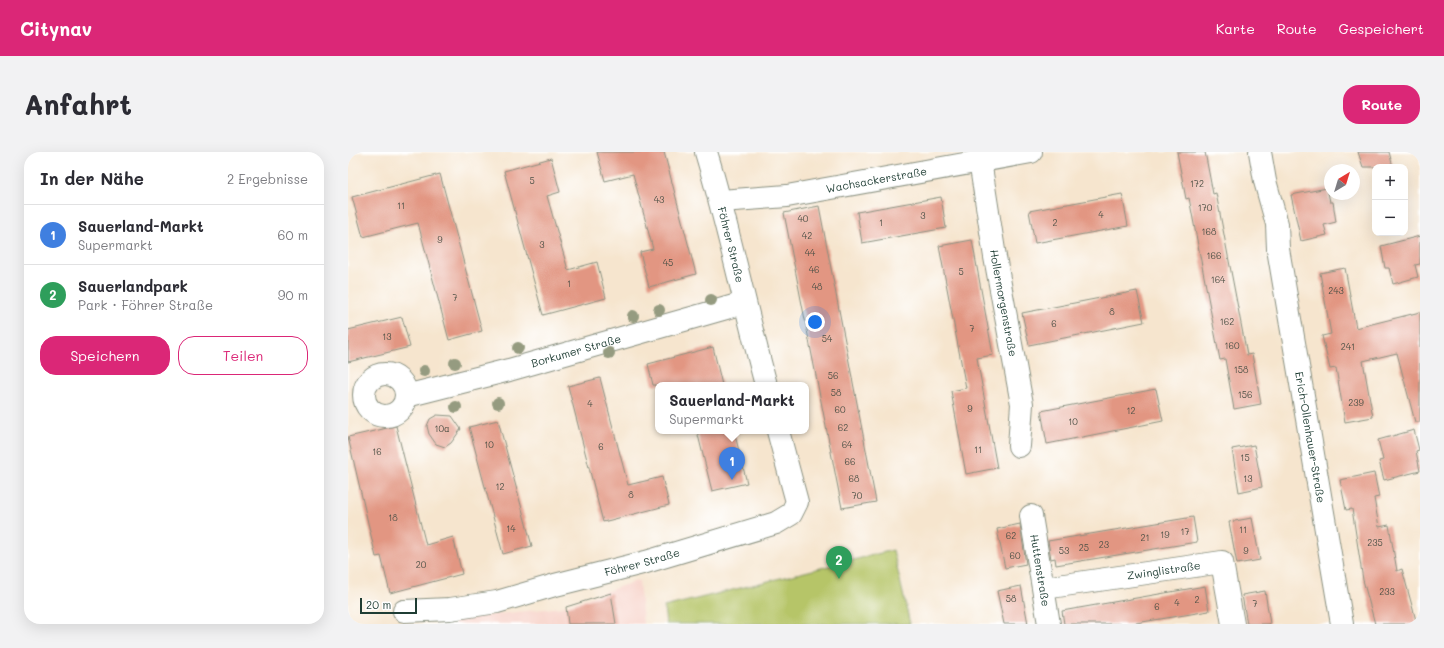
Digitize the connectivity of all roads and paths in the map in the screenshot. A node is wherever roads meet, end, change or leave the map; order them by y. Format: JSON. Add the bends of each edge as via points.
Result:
{"nodes":[{"id":1,"x":706,"y":152,"type":"edge"},
{"id":2,"x":1031,"y":152,"type":"edge"},
{"id":3,"x":1260,"y":152,"type":"edge"},
{"id":4,"x":980,"y":161,"type":"junction"},
{"id":5,"x":721,"y":201,"type":"junction"},
{"id":6,"x":744,"y":303,"type":"junction"},
{"id":7,"x":765,"y":382,"type":"edge"},
{"id":8,"x":406,"y":396,"type":"dead end"},
{"id":9,"x":779,"y":434,"type":"edge"},
{"id":10,"x":1019,"y":446,"type":"dead end"},
{"id":11,"x":1031,"y":516,"type":"dead end"},
{"id":12,"x":1044,"y":588,"type":"junction"},
{"id":13,"x":404,"y":611,"type":"dead end"},
{"id":14,"x":1049,"y":624,"type":"edge"},
{"id":15,"x":1233,"y":624,"type":"edge"},
{"id":16,"x":1342,"y":624,"type":"edge"}],
"edges":[{"from":1,"to":5,"type":"street","name":"Föhrer Straße"},
{"from":2,"to":4,"type":"street","name":"Wachsackerstraße"},
{"from":3,"to":16,"type":"street","name":"Erich-Ollenhauer-Straße","via":[[1265,181],[1264,205],[1267,226],[1278,250]]},
{"from":4,"to":5,"type":"street","name":"Wachsackerstraße","via":[[787,196]]},
{"from":4,"to":10,"type":"street","name":"Hollermorgenstraße","via":[[1022,404]]},
{"from":5,"to":6,"type":"street","name":"Föhrer Straße"},
{"from":6,"to":7,"type":"street","name":"Föhrer Straße"},
{"from":6,"to":8,"type":"street","name":"Borkumer Straße","via":[[509,370]]},
{"from":9,"to":13,"type":"street","name":"Föhrer Straße","via":[[797,502],[791,514],[776,523],[646,562],[497,602],[450,610]]},
{"from":11,"to":12,"type":"street","name":"Huttenstraße"},
{"from":12,"to":14,"type":"street","name":"Huttenstraße"},
{"from":12,"to":15,"type":"street","name":"Zwinglistraße","via":[[1222,562]]}]}
